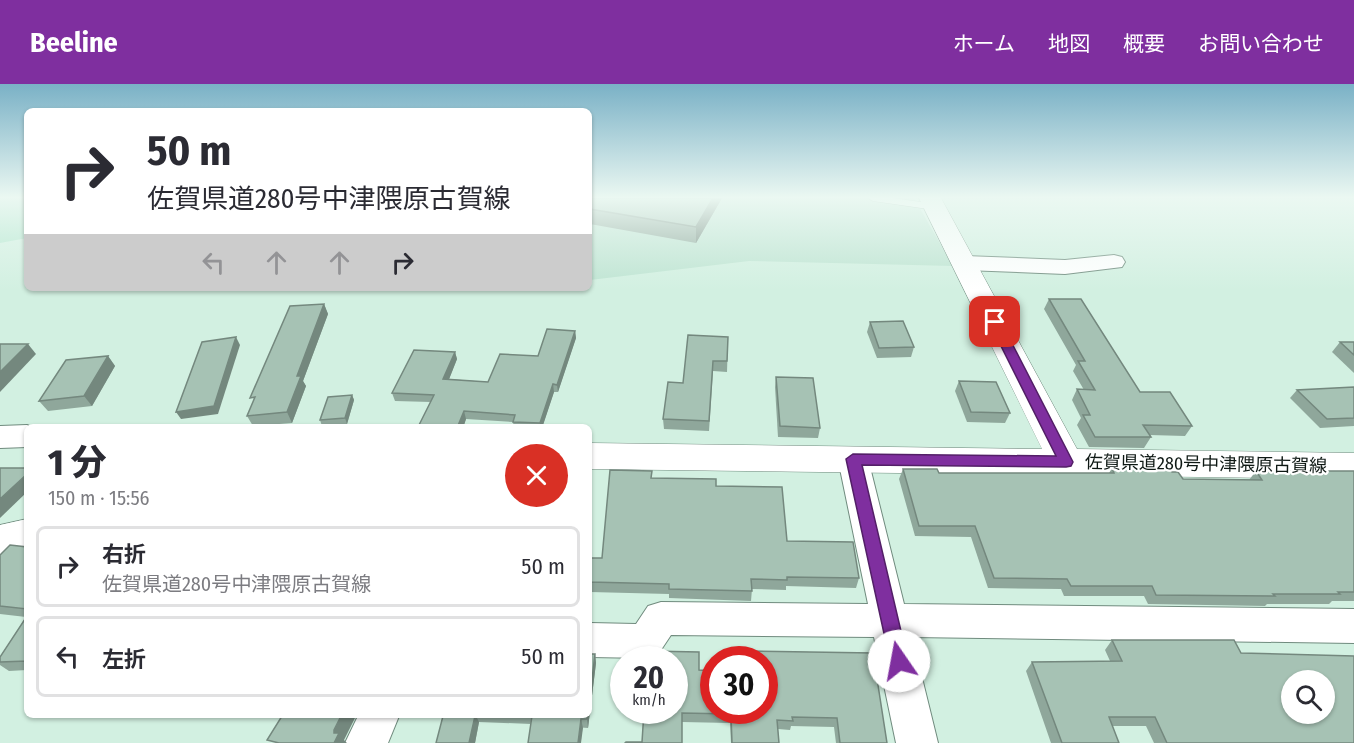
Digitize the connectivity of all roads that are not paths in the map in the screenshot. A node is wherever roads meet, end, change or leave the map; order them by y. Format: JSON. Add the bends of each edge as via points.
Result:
{"nodes":[{"id":1,"x":946,"y":229,"type":"edge"},
{"id":2,"x":1114,"y":262,"type":"dead end"},
{"id":3,"x":965,"y":263,"type":"junction"},
{"id":4,"x":24,"y":436,"type":"edge"},
{"id":5,"x":0,"y":437,"type":"edge"},
{"id":6,"x":592,"y":456,"type":"edge"},
{"id":7,"x":853,"y":459,"type":"junction"},
{"id":8,"x":1066,"y":462,"type":"junction"},
{"id":9,"x":1354,"y":466,"type":"edge"},
{"id":10,"x":24,"y":536,"type":"edge"},
{"id":11,"x":0,"y":541,"type":"edge"},
{"id":12,"x":890,"y":620,"type":"junction"},
{"id":13,"x":1354,"y":626,"type":"edge"},
{"id":14,"x":592,"y":640,"type":"edge"},
{"id":15,"x":378,"y":718,"type":"edge"},
{"id":16,"x":366,"y":743,"type":"edge"},
{"id":17,"x":917,"y":743,"type":"edge"}],
"edges":[{"from":1,"to":3,"type":"main road"},
{"from":2,"to":3,"type":"street","via":[[1065,267]]},
{"from":3,"to":8,"type":"main road"},
{"from":4,"to":5,"type":"street"},
{"from":6,"to":7,"type":"main road","name":"佐賀県道280号中津隈原古賀線"},
{"from":7,"to":8,"type":"main road","name":"佐賀県道280号中津隈原古賀線"},
{"from":7,"to":12,"type":"street"},
{"from":8,"to":9,"type":"main road","name":"佐賀県道280号中津隈原古賀線"},
{"from":10,"to":11,"type":"main road"},
{"from":12,"to":13,"type":"street"},
{"from":12,"to":14,"type":"street","via":[[661,618],[646,642]]},
{"from":12,"to":17,"type":"street"},
{"from":15,"to":16,"type":"street"}]}
